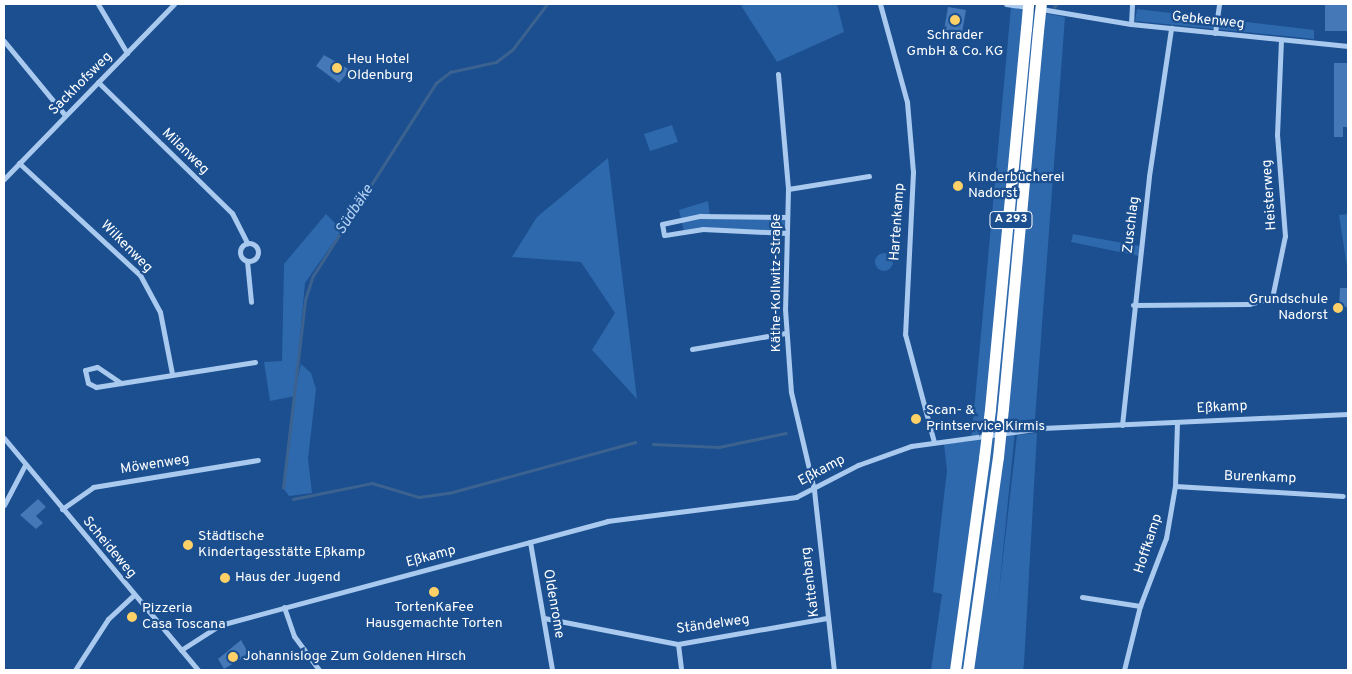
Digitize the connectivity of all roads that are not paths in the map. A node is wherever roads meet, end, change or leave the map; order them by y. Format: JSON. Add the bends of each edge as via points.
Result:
{"nodes":[{"id":1,"x":98,"y":4,"type":"edge"},
{"id":2,"x":174,"y":4,"type":"edge"},
{"id":3,"x":880,"y":4,"type":"edge"},
{"id":4,"x":1006,"y":4,"type":"edge"},
{"id":5,"x":1028,"y":4,"type":"edge"},
{"id":6,"x":1041,"y":4,"type":"edge"},
{"id":7,"x":1132,"y":4,"type":"edge"},
{"id":8,"x":1219,"y":4,"type":"edge"},
{"id":9,"x":1131,"y":24,"type":"junction"},
{"id":10,"x":1171,"y":28,"type":"junction"},
{"id":11,"x":1215,"y":33,"type":"junction"},
{"id":12,"x":1281,"y":40,"type":"junction"},
{"id":13,"x":4,"y":41,"type":"edge"},
{"id":14,"x":1348,"y":46,"type":"edge"},
{"id":15,"x":127,"y":53,"type":"junction"},
{"id":16,"x":778,"y":74,"type":"dead end"},
{"id":17,"x":98,"y":82,"type":"junction"},
{"id":18,"x":65,"y":115,"type":"junction"},
{"id":19,"x":20,"y":163,"type":"junction"},
{"id":20,"x":869,"y":176,"type":"dead end"},
{"id":21,"x":4,"y":179,"type":"edge"},
{"id":22,"x":788,"y":189,"type":"junction"},
{"id":23,"x":787,"y":217,"type":"junction"},
{"id":24,"x":786,"y":233,"type":"junction"},
{"id":25,"x":246,"y":243,"type":"junction"},
{"id":26,"x":247,"y":261,"type":"junction"},
{"id":27,"x":251,"y":302,"type":"dead end"},
{"id":28,"x":1134,"y":305,"type":"junction"},
{"id":29,"x":786,"y":333,"type":"junction"},
{"id":30,"x":692,"y":349,"type":"dead end"},
{"id":31,"x":255,"y":362,"type":"dead end"},
{"id":32,"x":172,"y":374,"type":"junction"},
{"id":33,"x":121,"y":383,"type":"junction"},
{"id":34,"x":1348,"y":414,"type":"edge"},
{"id":35,"x":1177,"y":422,"type":"junction"},
{"id":36,"x":1122,"y":425,"type":"junction"},
{"id":37,"x":4,"y":438,"type":"edge"},
{"id":38,"x":934,"y":442,"type":"junction"},
{"id":39,"x":258,"y":460,"type":"dead end"},
{"id":40,"x":25,"y":465,"type":"junction"},
{"id":41,"x":1175,"y":486,"type":"junction"},
{"id":42,"x":814,"y":490,"type":"junction"},
{"id":43,"x":1343,"y":496,"type":"dead end"},
{"id":44,"x":4,"y":505,"type":"edge"},
{"id":45,"x":62,"y":509,"type":"junction"},
{"id":46,"x":530,"y":542,"type":"junction"},
{"id":47,"x":134,"y":595,"type":"junction"},
{"id":48,"x":1082,"y":597,"type":"dead end"},
{"id":49,"x":1140,"y":606,"type":"junction"},
{"id":50,"x":284,"y":607,"type":"junction"},
{"id":51,"x":544,"y":618,"type":"junction"},
{"id":52,"x":827,"y":618,"type":"junction"},
{"id":53,"x":678,"y":644,"type":"junction"},
{"id":54,"x":181,"y":650,"type":"junction"},
{"id":55,"x":75,"y":670,"type":"edge"},
{"id":56,"x":198,"y":670,"type":"edge"},
{"id":57,"x":319,"y":670,"type":"edge"},
{"id":58,"x":552,"y":670,"type":"edge"},
{"id":59,"x":681,"y":670,"type":"edge"},
{"id":60,"x":834,"y":670,"type":"edge"},
{"id":61,"x":955,"y":670,"type":"edge"},
{"id":62,"x":968,"y":670,"type":"edge"},
{"id":63,"x":1124,"y":670,"type":"edge"}],
"edges":[{"from":1,"to":15,"type":"street"},
{"from":2,"to":15,"type":"street","name":"Sackhofsweg"},
{"from":3,"to":38,"type":"street","name":"Hartenkamp","via":[[907,102],[913,172],[905,334]]},
{"from":4,"to":9,"type":"street","name":"Gebkenweg"},
{"from":5,"to":61,"type":"highway","number":"A 293","bridge":true,"via":[[990,410]]},
{"from":6,"to":62,"type":"highway","number":"A 293","bridge":true,"via":[[998,457]]},
{"from":7,"to":9,"type":"street"},
{"from":8,"to":11,"type":"street"},
{"from":9,"to":10,"type":"street","name":"Gebkenweg"},
{"from":10,"to":11,"type":"street","name":"Gebkenweg"},
{"from":10,"to":28,"type":"street","name":"Zuschlag"},
{"from":11,"to":12,"type":"street","name":"Gebkenweg"},
{"from":12,"to":14,"type":"street","name":"Gebkenweg"},
{"from":12,"to":28,"type":"street","name":"Heisterweg","via":[[1277,135],[1285,236],[1272,298],[1248,304]]},
{"from":13,"to":18,"type":"street"},
{"from":15,"to":17,"type":"street","name":"Sackhofsweg"},
{"from":16,"to":22,"type":"street","name":"Käthe-Kollwitz-Straße"},
{"from":17,"to":18,"type":"street","name":"Sackhofsweg"},
{"from":17,"to":25,"type":"street","name":"Milanweg","via":[[232,213]]},
{"from":18,"to":19,"type":"street","name":"Sackhofsweg"},
{"from":19,"to":21,"type":"street","name":"Sackhofsweg"},
{"from":19,"to":32,"type":"street","name":"Wilkenweg","via":[[140,275],[160,312]]},
{"from":20,"to":22,"type":"street"},
{"from":22,"to":23,"type":"street","name":"Käthe-Kollwitz-Straße"},
{"from":23,"to":24,"type":"street","name":"Käthe-Kollwitz-Straße"},
{"from":23,"to":24,"type":"street","via":[[700,216],[662,224],[664,235],[703,229]]},
{"from":24,"to":29,"type":"street","name":"Käthe-Kollwitz-Straße"},
{"from":25,"to":26,"type":"street","via":[[240,252]]},
{"from":25,"to":26,"type":"street","name":"Milanweg","via":[[255,245],[258,252]]},
{"from":26,"to":27,"type":"street"},
{"from":28,"to":36,"type":"street","name":"Zuschlag"},
{"from":29,"to":30,"type":"street"},
{"from":29,"to":42,"type":"street","name":"Käthe-Kollwitz-Straße","via":[[791,392]]},
{"from":31,"to":32,"type":"street"},
{"from":32,"to":33,"type":"street"},
{"from":33,"to":33,"type":"street","via":[[91,386],[85,370],[96,368]]},
{"from":34,"to":35,"type":"street","name":"Eßkamp"},
{"from":35,"to":36,"type":"street","name":"Eßkamp"},
{"from":35,"to":41,"type":"street","name":"Hoffkamp"},
{"from":36,"to":38,"type":"street","name":"Eßkamp","via":[[1027,429]]},
{"from":37,"to":40,"type":"street","name":"Scheideweg"},
{"from":38,"to":42,"type":"street","name":"Eßkamp","via":[[890,451]]},
{"from":39,"to":45,"type":"street","name":"Möwenweg","via":[[93,487]]},
{"from":40,"to":44,"type":"street"},
{"from":40,"to":45,"type":"street","name":"Scheideweg"},
{"from":41,"to":43,"type":"street","name":"Burenkamp"},
{"from":41,"to":49,"type":"street","name":"Hoffkamp","via":[[1166,538]]},
{"from":42,"to":46,"type":"street","name":"Eßkamp","via":[[762,505],[617,519]]},
{"from":42,"to":52,"type":"street","name":"Kattenbarg"},
{"from":45,"to":47,"type":"street","name":"Scheideweg"},
{"from":46,"to":50,"type":"street","name":"Eßkamp"},
{"from":46,"to":51,"type":"street","name":"Oldenrome"},
{"from":47,"to":54,"type":"street","name":"Scheideweg"},
{"from":47,"to":55,"type":"street","via":[[108,619]]},
{"from":48,"to":49,"type":"street"},
{"from":49,"to":63,"type":"street","name":"Hoffkamp"},
{"from":50,"to":54,"type":"street","name":"Eßkamp","via":[[220,625]]},
{"from":50,"to":57,"type":"street","via":[[294,636]]},
{"from":51,"to":53,"type":"street","name":"Ständelweg"},
{"from":51,"to":58,"type":"street","name":"Oldenrome"},
{"from":52,"to":53,"type":"street","name":"Ständelweg"},
{"from":52,"to":60,"type":"street","name":"Kattenbarg"},
{"from":53,"to":59,"type":"street"},
{"from":54,"to":56,"type":"street","name":"Scheideweg"}]}
